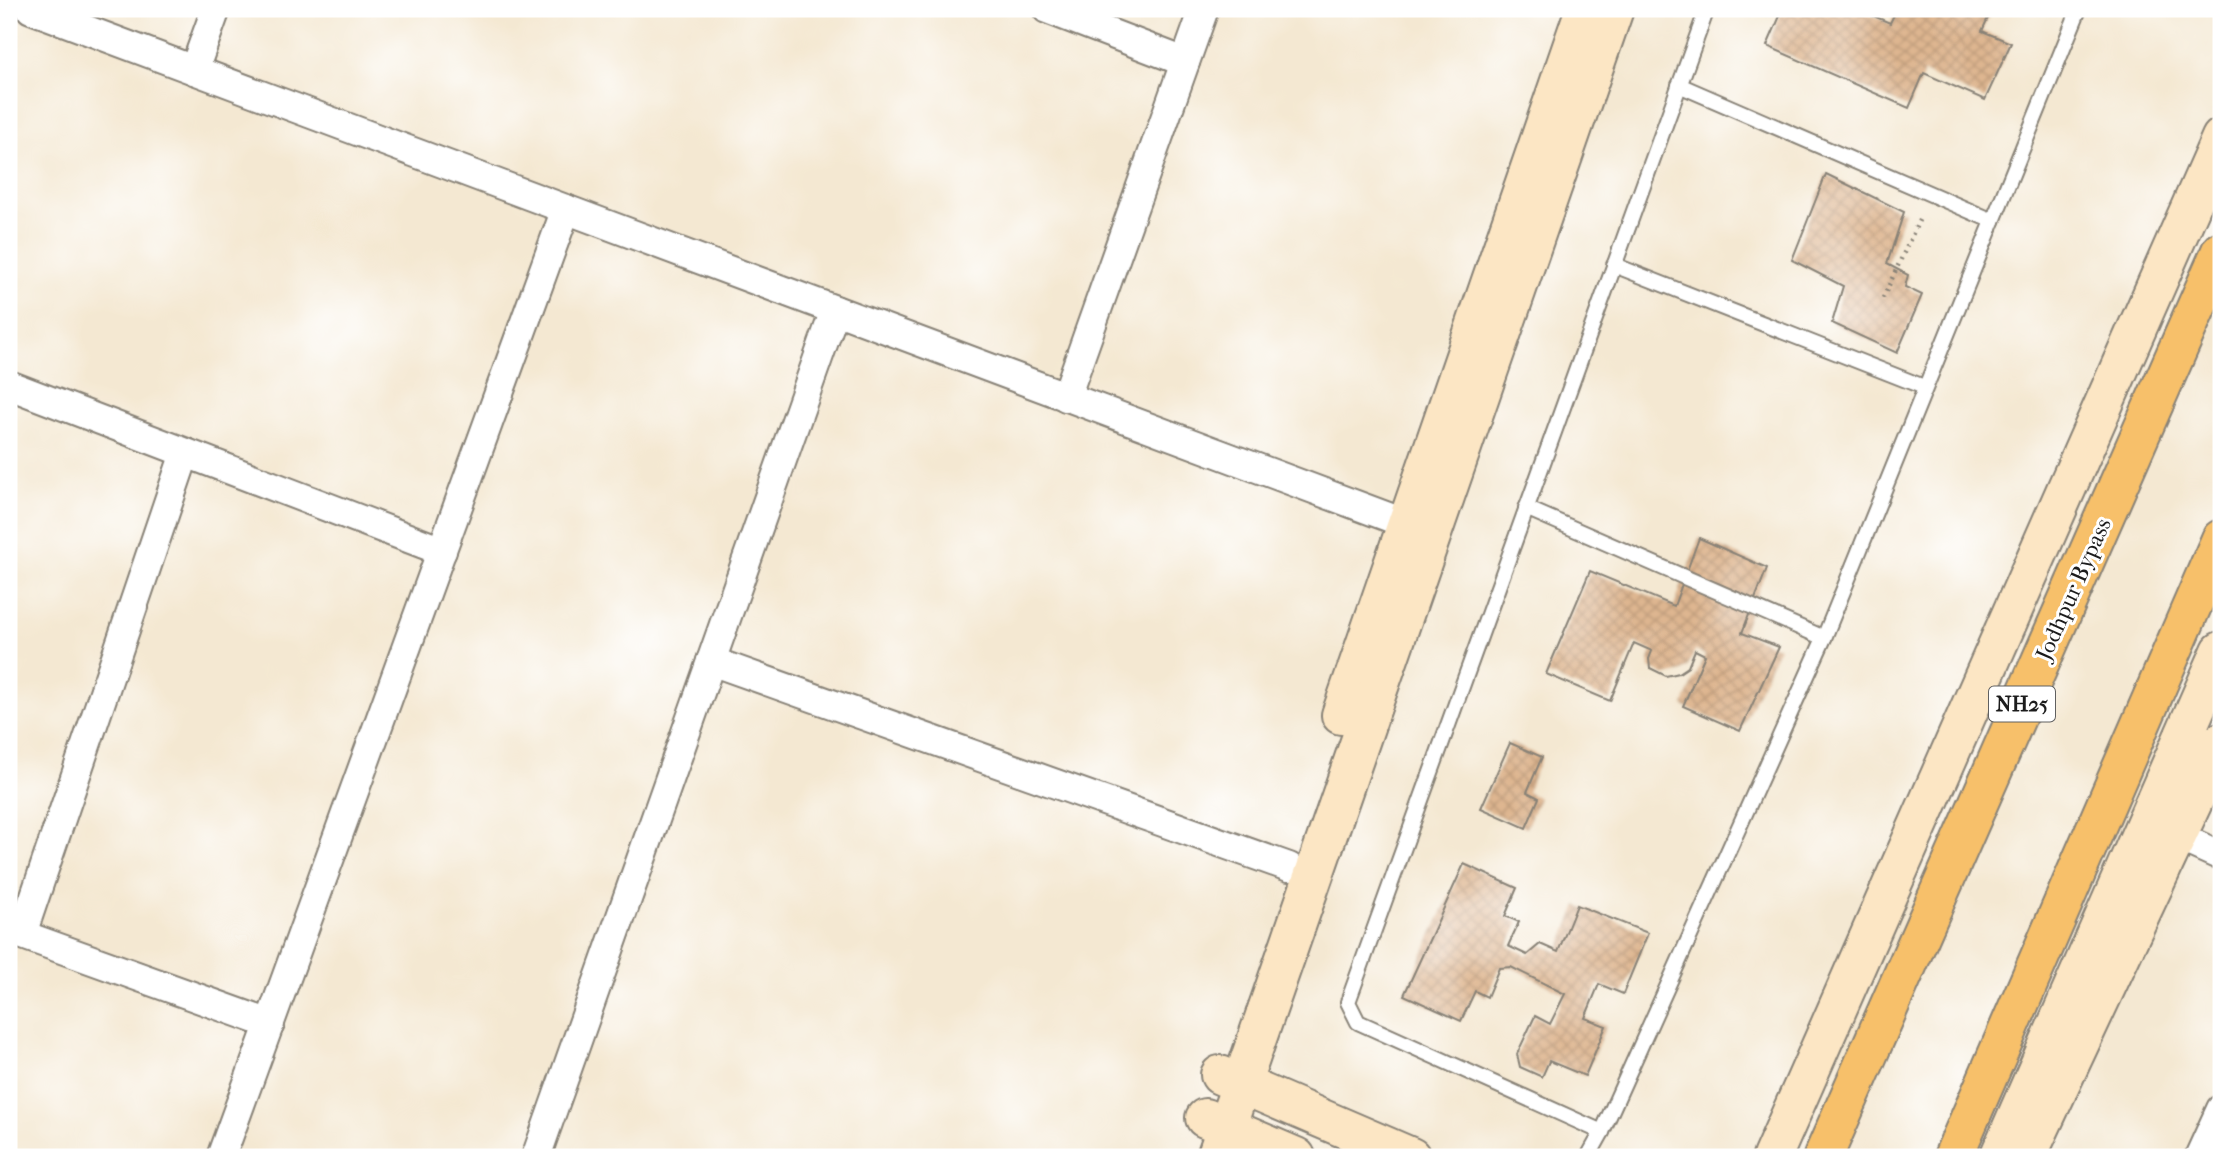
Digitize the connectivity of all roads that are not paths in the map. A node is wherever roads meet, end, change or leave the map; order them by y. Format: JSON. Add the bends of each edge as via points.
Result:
{"nodes":[{"id":1,"x":31,"y":9,"type":"edge"},
{"id":2,"x":216,"y":9,"type":"edge"},
{"id":3,"x":1047,"y":9,"type":"edge"},
{"id":4,"x":1204,"y":9,"type":"edge"},
{"id":5,"x":1584,"y":9,"type":"edge"},
{"id":6,"x":1614,"y":9,"type":"edge"},
{"id":7,"x":1707,"y":9,"type":"edge"},
{"id":8,"x":2079,"y":9,"type":"edge"},
{"id":9,"x":1185,"y":62,"type":"junction"},
{"id":10,"x":194,"y":70,"type":"junction"},
{"id":11,"x":1679,"y":85,"type":"junction"},
{"id":12,"x":2221,"y":138,"type":"edge"},
{"id":13,"x":566,"y":209,"type":"junction"},
{"id":14,"x":1993,"y":220,"type":"junction"},
{"id":15,"x":2221,"y":251,"type":"edge"},
{"id":16,"x":1614,"y":265,"type":"junction"},
{"id":17,"x":835,"y":310,"type":"junction"},
{"id":18,"x":9,"y":385,"type":"edge"},
{"id":19,"x":1924,"y":387,"type":"junction"},
{"id":20,"x":1066,"y":397,"type":"junction"},
{"id":21,"x":185,"y":453,"type":"junction"},
{"id":22,"x":1526,"y":508,"type":"junction"},
{"id":23,"x":1419,"y":528,"type":"junction"},
{"id":24,"x":2221,"y":538,"type":"edge"},
{"id":25,"x":442,"y":551,"type":"junction"},
{"id":26,"x":1824,"y":638,"type":"junction"},
{"id":27,"x":2221,"y":650,"type":"edge"},
{"id":28,"x":711,"y":661,"type":"junction"},
{"id":29,"x":2221,"y":742,"type":"edge"},
{"id":30,"x":2177,"y":836,"type":"junction"},
{"id":31,"x":2221,"y":856,"type":"edge"},
{"id":32,"x":1289,"y":867,"type":"junction"},
{"id":33,"x":15,"y":932,"type":"edge"},
{"id":34,"x":270,"y":1024,"type":"junction"},
{"id":35,"x":1230,"y":1079,"type":"junction"},
{"id":36,"x":2221,"y":1109,"type":"edge"},
{"id":37,"x":1602,"y":1132,"type":"junction"},
{"id":38,"x":1215,"y":1134,"type":"edge"},
{"id":39,"x":221,"y":1157,"type":"edge"},
{"id":40,"x":536,"y":1157,"type":"edge"},
{"id":41,"x":1188,"y":1157,"type":"edge"},
{"id":42,"x":1296,"y":1157,"type":"edge"},
{"id":43,"x":1411,"y":1157,"type":"edge"},
{"id":44,"x":1588,"y":1157,"type":"edge"},
{"id":45,"x":1772,"y":1157,"type":"edge"},
{"id":46,"x":1824,"y":1157,"type":"edge"},
{"id":47,"x":1952,"y":1157,"type":"edge"},
{"id":48,"x":1998,"y":1157,"type":"edge"},
{"id":49,"x":2026,"y":1157,"type":"edge"},
{"id":50,"x":2199,"y":1157,"type":"edge"}],
"edges":[{"from":1,"to":10,"type":"street"},
{"from":2,"to":10,"type":"street"},
{"from":3,"to":9,"type":"street"},
{"from":4,"to":9,"type":"street"},
{"from":5,"to":23,"type":"street"},
{"from":6,"to":23,"type":"street"},
{"from":7,"to":11,"type":"lane"},
{"from":8,"to":14,"type":"lane"},
{"from":9,"to":20,"type":"street"},
{"from":10,"to":13,"type":"street"},
{"from":11,"to":14,"type":"lane"},
{"from":11,"to":16,"type":"lane"},
{"from":12,"to":45,"type":"street"},
{"from":13,"to":17,"type":"street"},
{"from":13,"to":25,"type":"street"},
{"from":14,"to":19,"type":"lane"},
{"from":15,"to":46,"type":"highway","name":"Jodhpur Bypass","number":"NH25"},
{"from":16,"to":19,"type":"lane"},
{"from":16,"to":22,"type":"lane"},
{"from":17,"to":20,"type":"street"},
{"from":17,"to":28,"type":"street"},
{"from":18,"to":21,"type":"street"},
{"from":19,"to":26,"type":"lane"},
{"from":20,"to":23,"type":"street"},
{"from":21,"to":25,"type":"street"},
{"from":21,"to":33,"type":"street"},
{"from":22,"to":26,"type":"lane"},
{"from":22,"to":37,"type":"lane","via":[[1348,1002],[1358,1022]]},
{"from":23,"to":32,"type":"street"},
{"from":23,"to":35,"type":"street"},
{"from":24,"to":47,"type":"highway"},
{"from":25,"to":34,"type":"street"},
{"from":26,"to":37,"type":"lane"},
{"from":27,"to":48,"type":"street"},
{"from":28,"to":32,"type":"street"},
{"from":28,"to":40,"type":"street"},
{"from":29,"to":30,"type":"street"},
{"from":30,"to":31,"type":"street"},
{"from":30,"to":49,"type":"street"},
{"from":32,"to":35,"type":"street"},
{"from":33,"to":34,"type":"street"},
{"from":34,"to":39,"type":"street"},
{"from":35,"to":38,"type":"street"},
{"from":35,"to":43,"type":"street"},
{"from":36,"to":50,"type":"street"},
{"from":37,"to":44,"type":"lane"},
{"from":38,"to":41,"type":"street"},
{"from":38,"to":42,"type":"street"}]}
